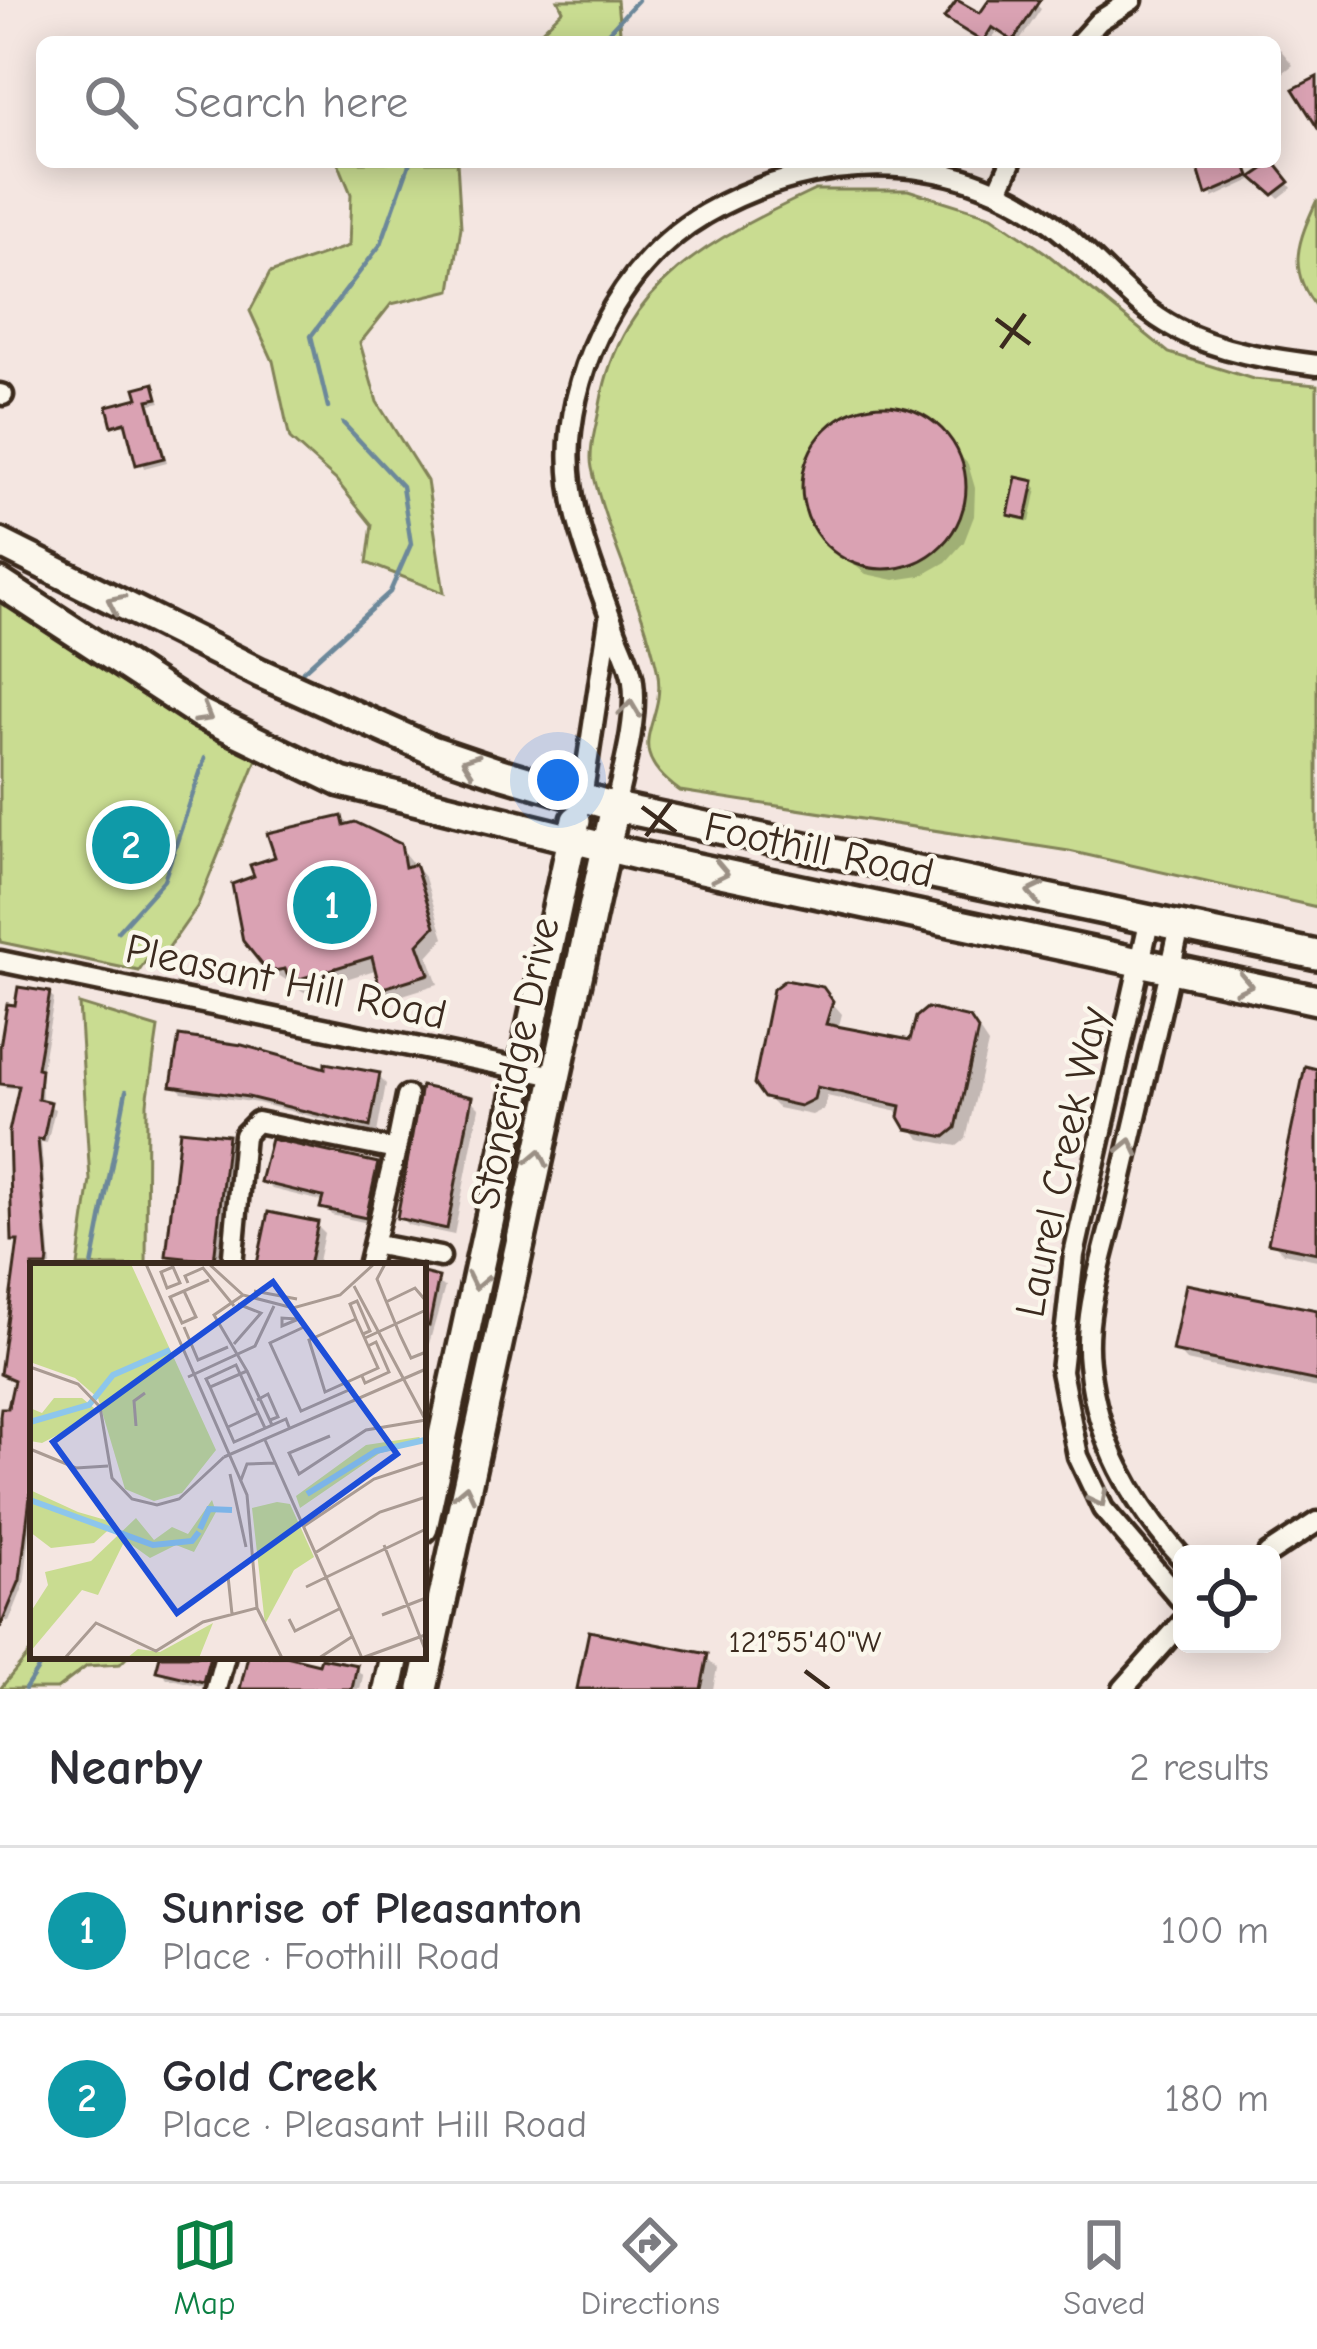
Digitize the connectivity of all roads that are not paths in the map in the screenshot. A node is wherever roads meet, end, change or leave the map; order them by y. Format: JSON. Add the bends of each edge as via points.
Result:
{"nodes":[{"id":1,"x":1132,"y":0,"type":"edge"},
{"id":2,"x":1085,"y":36,"type":"edge"},
{"id":3,"x":828,"y":168,"type":"edge"},
{"id":4,"x":924,"y":168,"type":"edge"},
{"id":5,"x":1009,"y":168,"type":"edge"},
{"id":6,"x":998,"y":191,"type":"junction"},
{"id":7,"x":1317,"y":364,"type":"edge"},
{"id":8,"x":0,"y":543,"type":"edge"},
{"id":9,"x":0,"y":583,"type":"edge"},
{"id":10,"x":610,"y":614,"type":"junction"},
{"id":11,"x":582,"y":798,"type":"junction"},
{"id":12,"x":615,"y":807,"type":"junction"},
{"id":13,"x":572,"y":838,"type":"junction"},
{"id":14,"x":606,"y":847,"type":"junction"},
{"id":15,"x":1150,"y":918,"type":"junction"},
{"id":16,"x":1180,"y":926,"type":"junction"},
{"id":17,"x":1317,"y":956,"type":"edge"},
{"id":18,"x":0,"y":962,"type":"edge"},
{"id":19,"x":1141,"y":962,"type":"junction"},
{"id":20,"x":1171,"y":968,"type":"junction"},
{"id":21,"x":1317,"y":1000,"type":"edge"},
{"id":22,"x":522,"y":1069,"type":"junction"},
{"id":23,"x":555,"y":1076,"type":"junction"},
{"id":24,"x":406,"y":1096,"type":"dead end"},
{"id":25,"x":396,"y":1150,"type":"junction"},
{"id":26,"x":377,"y":1245,"type":"junction"},
{"id":27,"x":440,"y":1257,"type":"dead end"},
{"id":28,"x":232,"y":1263,"type":"edge"},
{"id":29,"x":369,"y":1263,"type":"edge"},
{"id":30,"x":426,"y":1514,"type":"edge"},
{"id":31,"x":1317,"y":1522,"type":"edge"},
{"id":32,"x":1173,"y":1546,"type":"edge"},
{"id":33,"x":1281,"y":1546,"type":"edge"},
{"id":34,"x":1173,"y":1591,"type":"edge"},
{"id":35,"x":1173,"y":1633,"type":"edge"},
{"id":36,"x":225,"y":1659,"type":"edge"},
{"id":37,"x":394,"y":1659,"type":"edge"},
{"id":38,"x":217,"y":1689,"type":"edge"},
{"id":39,"x":388,"y":1689,"type":"edge"},
{"id":40,"x":423,"y":1689,"type":"edge"},
{"id":41,"x":1123,"y":1689,"type":"edge"}],
"edges":[{"from":1,"to":2,"type":"street"},
{"from":3,"to":10,"type":"street","via":[[744,191],[654,252],[595,342],[571,429],[568,488]]},
{"from":4,"to":6,"type":"street"},
{"from":5,"to":6,"type":"street"},
{"from":6,"to":7,"type":"street","via":[[1068,236],[1138,305],[1179,331]]},
{"from":11,"to":8,"type":"main road","name":"Foothill Road","one_way":true,"via":[[432,750]]},
{"from":9,"to":13,"type":"main road","name":"Foothill Road","one_way":true,"via":[[199,713],[286,758],[340,782]]},
{"from":10,"to":11,"type":"street"},
{"from":12,"to":10,"type":"street","one_way":true,"via":[[634,683]]},
{"from":11,"to":12,"type":"main road","name":"Foothill Road"},
{"from":11,"to":13,"type":"main road","name":"Stoneridge Drive"},
{"from":12,"to":14,"type":"main road","name":"Stoneridge Drive"},
{"from":15,"to":12,"type":"main road","name":"Foothill Road","one_way":true},
{"from":13,"to":14,"type":"main road","name":"Foothill Road"},
{"from":13,"to":22,"type":"main road","name":"Stoneridge Drive"},
{"from":14,"to":19,"type":"main road","name":"Foothill Road","one_way":true},
{"from":14,"to":23,"type":"main road","name":"Stoneridge Drive"},
{"from":15,"to":16,"type":"main road","name":"Foothill Road"},
{"from":15,"to":19,"type":"street","name":"Laurel Creek Way"},
{"from":16,"to":17,"type":"main road","name":"Foothill Road"},
{"from":16,"to":20,"type":"street","name":"Laurel Creek Way"},
{"from":18,"to":22,"type":"street","name":"Pleasant Hill Road"},
{"from":19,"to":20,"type":"main road","name":"Foothill Road"},
{"from":19,"to":34,"type":"street","name":"Laurel Creek Way","one_way":true,"via":[[1074,1256],[1060,1371],[1078,1456],[1103,1510]]},
{"from":20,"to":21,"type":"main road","name":"Foothill Road","one_way":true},
{"from":32,"to":20,"type":"street","name":"Laurel Creek Way","one_way":true,"via":[[1124,1482],[1088,1361],[1102,1262]]},
{"from":22,"to":23,"type":"street","name":"Pleasant Hill Road"},
{"from":22,"to":30,"type":"main road","name":"Stoneridge Drive","one_way":true},
{"from":40,"to":23,"type":"main road","name":"Stoneridge Drive","one_way":true},
{"from":24,"to":25,"type":"street"},
{"from":25,"to":26,"type":"street"},
{"from":25,"to":28,"type":"street","via":[[257,1122],[244,1135]]},
{"from":26,"to":27,"type":"street"},
{"from":26,"to":29,"type":"street"},
{"from":31,"to":33,"type":"street"},
{"from":35,"to":41,"type":"street"},
{"from":36,"to":38,"type":"street"},
{"from":37,"to":39,"type":"main road"}]}
